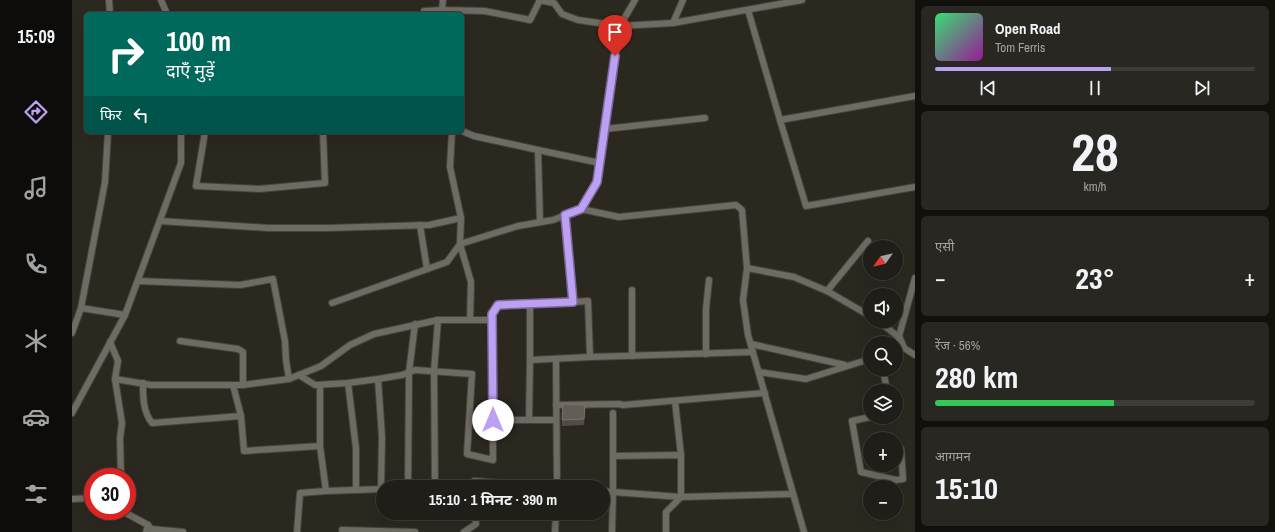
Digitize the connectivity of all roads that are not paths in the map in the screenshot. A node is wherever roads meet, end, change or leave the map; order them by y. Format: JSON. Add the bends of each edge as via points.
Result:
{"nodes":[{"id":1,"x":109,"y":0,"type":"edge"},
{"id":2,"x":161,"y":0,"type":"edge"},
{"id":3,"x":443,"y":0,"type":"edge"},
{"id":4,"x":539,"y":0,"type":"edge"},
{"id":5,"x":635,"y":0,"type":"edge"},
{"id":6,"x":684,"y":0,"type":"edge"},
{"id":7,"x":802,"y":0,"type":"edge"},
{"id":8,"x":554,"y":2,"type":"edge"},
{"id":9,"x":424,"y":10,"type":"dead end"},
{"id":10,"x":442,"y":10,"type":"junction"},
{"id":11,"x":748,"y":10,"type":"junction"},
{"id":12,"x":110,"y":12,"type":"edge"},
{"id":13,"x":166,"y":12,"type":"edge"},
{"id":14,"x":673,"y":23,"type":"junction"},
{"id":15,"x":620,"y":26,"type":"junction"},
{"id":16,"x":915,"y":96,"type":"edge"},
{"id":17,"x":705,"y":118,"type":"dead end"},
{"id":18,"x":780,"y":120,"type":"junction"},
{"id":19,"x":605,"y":129,"type":"junction"},
{"id":20,"x":464,"y":132,"type":"edge"},
{"id":21,"x":108,"y":134,"type":"edge"},
{"id":22,"x":181,"y":134,"type":"edge"},
{"id":23,"x":205,"y":134,"type":"edge"},
{"id":24,"x":323,"y":134,"type":"edge"},
{"id":25,"x":452,"y":134,"type":"edge"},
{"id":26,"x":538,"y":150,"type":"junction"},
{"id":27,"x":600,"y":163,"type":"junction"},
{"id":28,"x":915,"y":187,"type":"edge"},
{"id":29,"x":581,"y":209,"type":"junction"},
{"id":30,"x":565,"y":215,"type":"junction"},
{"id":31,"x":461,"y":218,"type":"junction"},
{"id":32,"x":160,"y":221,"type":"junction"},
{"id":33,"x":540,"y":222,"type":"junction"},
{"id":34,"x":420,"y":225,"type":"junction"},
{"id":35,"x":460,"y":244,"type":"junction"},
{"id":36,"x":863,"y":247,"type":"edge"},
{"id":37,"x":747,"y":268,"type":"junction"},
{"id":38,"x":427,"y":269,"type":"junction"},
{"id":39,"x":915,"y":278,"type":"edge"},
{"id":40,"x":709,"y":280,"type":"dead end"},
{"id":41,"x":138,"y":281,"type":"junction"},
{"id":42,"x":632,"y":290,"type":"dead end"},
{"id":43,"x":827,"y":291,"type":"junction"},
{"id":44,"x":573,"y":302,"type":"junction"},
{"id":45,"x":332,"y":303,"type":"dead end"},
{"id":46,"x":530,"y":304,"type":"junction"},
{"id":47,"x":81,"y":308,"type":"junction"},
{"id":48,"x":863,"y":312,"type":"edge"},
{"id":49,"x":125,"y":315,"type":"junction"},
{"id":50,"x":438,"y":320,"type":"junction"},
{"id":51,"x":470,"y":320,"type":"junction"},
{"id":52,"x":492,"y":320,"type":"junction"},
{"id":53,"x":415,"y":324,"type":"junction"},
{"id":54,"x":887,"y":328,"type":"edge"},
{"id":55,"x":72,"y":333,"type":"edge"},
{"id":56,"x":897,"y":336,"type":"edge"},
{"id":57,"x":900,"y":336,"type":"edge"},
{"id":58,"x":180,"y":341,"type":"dead end"},
{"id":59,"x":110,"y":342,"type":"junction"},
{"id":60,"x":751,"y":344,"type":"junction"},
{"id":61,"x":903,"y":346,"type":"edge"},
{"id":62,"x":753,"y":352,"type":"junction"},
{"id":63,"x":706,"y":354,"type":"junction"},
{"id":64,"x":915,"y":355,"type":"edge"},
{"id":65,"x":632,"y":356,"type":"junction"},
{"id":66,"x":590,"y":357,"type":"junction"},
{"id":67,"x":556,"y":359,"type":"junction"},
{"id":68,"x":530,"y":360,"type":"junction"},
{"id":69,"x":863,"y":361,"type":"edge"},
{"id":70,"x":846,"y":365,"type":"junction"},
{"id":71,"x":434,"y":371,"type":"junction"},
{"id":72,"x":409,"y":372,"type":"junction"},
{"id":73,"x":759,"y":372,"type":"junction"},
{"id":74,"x":299,"y":376,"type":"junction"},
{"id":75,"x":378,"y":378,"type":"junction"},
{"id":76,"x":115,"y":379,"type":"junction"},
{"id":77,"x":289,"y":379,"type":"junction"},
{"id":78,"x":143,"y":383,"type":"junction"},
{"id":79,"x":348,"y":383,"type":"junction"},
{"id":80,"x":233,"y":385,"type":"junction"},
{"id":81,"x":243,"y":385,"type":"junction"},
{"id":82,"x":320,"y":385,"type":"junction"},
{"id":83,"x":765,"y":393,"type":"junction"},
{"id":84,"x":675,"y":401,"type":"junction"},
{"id":85,"x":556,"y":405,"type":"junction"},
{"id":86,"x":72,"y":413,"type":"edge"},
{"id":87,"x":613,"y":413,"type":"dead end"},
{"id":88,"x":240,"y":416,"type":"junction"},
{"id":89,"x":863,"y":418,"type":"edge"},
{"id":90,"x":493,"y":420,"type":"junction"},
{"id":91,"x":528,"y":420,"type":"junction"},
{"id":92,"x":556,"y":420,"type":"junction"},
{"id":93,"x":320,"y":446,"type":"junction"},
{"id":94,"x":681,"y":455,"type":"junction"},
{"id":95,"x":613,"y":456,"type":"junction"},
{"id":96,"x":121,"y":468,"type":"edge"},
{"id":97,"x":903,"y":472,"type":"edge"},
{"id":98,"x":382,"y":480,"type":"edge"},
{"id":99,"x":408,"y":480,"type":"edge"},
{"id":100,"x":435,"y":480,"type":"edge"},
{"id":101,"x":557,"y":480,"type":"edge"},
{"id":102,"x":376,"y":489,"type":"edge"},
{"id":103,"x":356,"y":490,"type":"junction"},
{"id":104,"x":326,"y":491,"type":"junction"},
{"id":105,"x":610,"y":492,"type":"edge"},
{"id":106,"x":614,"y":492,"type":"junction"},
{"id":107,"x":793,"y":494,"type":"junction"},
{"id":108,"x":681,"y":497,"type":"junction"},
{"id":109,"x":84,"y":498,"type":"edge"},
{"id":110,"x":72,"y":499,"type":"edge"},
{"id":111,"x":134,"y":520,"type":"edge"},
{"id":112,"x":476,"y":520,"type":"edge"},
{"id":113,"x":556,"y":520,"type":"edge"},
{"id":114,"x":147,"y":529,"type":"edge"},
{"id":115,"x":342,"y":530,"type":"dead end"},
{"id":116,"x":183,"y":532,"type":"edge"},
{"id":117,"x":297,"y":532,"type":"edge"},
{"id":118,"x":415,"y":532,"type":"edge"},
{"id":119,"x":464,"y":532,"type":"edge"},
{"id":120,"x":555,"y":532,"type":"edge"},
{"id":121,"x":612,"y":532,"type":"edge"},
{"id":122,"x":666,"y":532,"type":"edge"},
{"id":123,"x":804,"y":532,"type":"edge"}],
"edges":[{"from":1,"to":12,"type":"street"},
{"from":2,"to":13,"type":"street"},
{"from":3,"to":10,"type":"street"},
{"from":4,"to":8,"type":"street"},
{"from":4,"to":10,"type":"street","via":[[530,20],[485,11]]},
{"from":5,"to":15,"type":"street"},
{"from":6,"to":14,"type":"street"},
{"from":7,"to":11,"type":"street"},
{"from":8,"to":15,"type":"street","via":[[562,14],[578,20]]},
{"from":9,"to":10,"type":"street"},
{"from":11,"to":14,"type":"street"},
{"from":11,"to":18,"type":"street"},
{"from":14,"to":15,"type":"street"},
{"from":15,"to":19,"type":"street"},
{"from":16,"to":18,"type":"street"},
{"from":17,"to":19,"type":"street"},
{"from":18,"to":28,"type":"street","via":[[806,206]]},
{"from":19,"to":27,"type":"street"},
{"from":20,"to":26,"type":"street"},
{"from":21,"to":47,"type":"street","via":[[105,182]]},
{"from":22,"to":32,"type":"street","via":[[181,163]]},
{"from":23,"to":24,"type":"street","via":[[196,186],[259,189],[325,183]]},
{"from":25,"to":31,"type":"street","via":[[450,167]]},
{"from":26,"to":27,"type":"street"},
{"from":26,"to":33,"type":"street"},
{"from":27,"to":29,"type":"street","via":[[597,182]]},
{"from":29,"to":30,"type":"street"},
{"from":29,"to":37,"type":"street","via":[[619,217],[736,205],[742,210]]},
{"from":30,"to":33,"type":"street"},
{"from":30,"to":44,"type":"street"},
{"from":31,"to":34,"type":"street"},
{"from":31,"to":35,"type":"street"},
{"from":32,"to":34,"type":"street","via":[[268,228]]},
{"from":32,"to":41,"type":"street"},
{"from":33,"to":35,"type":"street"},
{"from":34,"to":38,"type":"street"},
{"from":35,"to":38,"type":"street","via":[[447,262]]},
{"from":35,"to":51,"type":"street","via":[[471,282]]},
{"from":36,"to":43,"type":"street"},
{"from":37,"to":43,"type":"street","via":[[794,277]]},
{"from":37,"to":60,"type":"street","via":[[743,300]]},
{"from":38,"to":45,"type":"street"},
{"from":39,"to":57,"type":"street"},
{"from":40,"to":63,"type":"street"},
{"from":41,"to":49,"type":"street"},
{"from":41,"to":77,"type":"street","via":[[240,285],[273,279],[285,341]]},
{"from":42,"to":65,"type":"street"},
{"from":43,"to":48,"type":"street"},
{"from":44,"to":46,"type":"street"},
{"from":44,"to":66,"type":"street","via":[[588,301]]},
{"from":46,"to":52,"type":"street","via":[[498,305],[492,314]]},
{"from":46,"to":68,"type":"street"},
{"from":47,"to":49,"type":"street"},
{"from":47,"to":55,"type":"street"},
{"from":49,"to":59,"type":"street"},
{"from":50,"to":51,"type":"street"},
{"from":50,"to":53,"type":"street"},
{"from":50,"to":71,"type":"street"},
{"from":51,"to":52,"type":"street"},
{"from":52,"to":90,"type":"street"},
{"from":53,"to":72,"type":"street"},
{"from":53,"to":74,"type":"street","via":[[374,334],[350,345],[321,366]]},
{"from":54,"to":56,"type":"street"},
{"from":58,"to":81,"type":"street","via":[[238,349],[243,352]]},
{"from":59,"to":76,"type":"street","via":[[118,361]]},
{"from":59,"to":86,"type":"street"},
{"from":60,"to":62,"type":"street"},
{"from":60,"to":70,"type":"street"},
{"from":61,"to":64,"type":"street"},
{"from":62,"to":63,"type":"street"},
{"from":62,"to":73,"type":"street"},
{"from":63,"to":65,"type":"street"},
{"from":65,"to":66,"type":"street"},
{"from":66,"to":67,"type":"street"},
{"from":67,"to":68,"type":"street"},
{"from":67,"to":85,"type":"street"},
{"from":68,"to":91,"type":"street"},
{"from":69,"to":70,"type":"street"},
{"from":70,"to":73,"type":"street","via":[[806,379]]},
{"from":71,"to":72,"type":"street"},
{"from":71,"to":90,"type":"street","via":[[472,374],[467,454],[493,460]]},
{"from":71,"to":100,"type":"street"},
{"from":72,"to":75,"type":"street"},
{"from":72,"to":99,"type":"street"},
{"from":73,"to":83,"type":"street"},
{"from":74,"to":77,"type":"street"},
{"from":74,"to":82,"type":"street"},
{"from":75,"to":79,"type":"street"},
{"from":75,"to":98,"type":"street"},
{"from":76,"to":78,"type":"street"},
{"from":76,"to":96,"type":"street","via":[[122,423]]},
{"from":77,"to":81,"type":"street"},
{"from":78,"to":80,"type":"street"},
{"from":78,"to":88,"type":"street","via":[[145,408],[152,423]]},
{"from":79,"to":82,"type":"street"},
{"from":79,"to":103,"type":"street","via":[[356,448]]},
{"from":80,"to":81,"type":"street"},
{"from":80,"to":88,"type":"street"},
{"from":82,"to":93,"type":"street"},
{"from":83,"to":84,"type":"street"},
{"from":83,"to":107,"type":"street"},
{"from":84,"to":85,"type":"street","via":[[623,405]]},
{"from":84,"to":94,"type":"street"},
{"from":85,"to":92,"type":"street"},
{"from":87,"to":95,"type":"street"},
{"from":88,"to":93,"type":"street","via":[[244,450]]},
{"from":89,"to":97,"type":"street","via":[[852,421],[861,472],[896,480],[903,479]]},
{"from":90,"to":91,"type":"street"},
{"from":91,"to":92,"type":"street"},
{"from":92,"to":101,"type":"street"},
{"from":93,"to":104,"type":"street"},
{"from":94,"to":95,"type":"street"},
{"from":94,"to":108,"type":"street"},
{"from":95,"to":106,"type":"street"},
{"from":102,"to":103,"type":"street"},
{"from":103,"to":104,"type":"street"},
{"from":104,"to":117,"type":"street","via":[[300,493]]},
{"from":105,"to":106,"type":"street"},
{"from":106,"to":108,"type":"street"},
{"from":106,"to":121,"type":"street"},
{"from":107,"to":108,"type":"street"},
{"from":107,"to":123,"type":"street"},
{"from":108,"to":122,"type":"street","via":[[666,512]]},
{"from":109,"to":110,"type":"street"},
{"from":111,"to":114,"type":"street"},
{"from":112,"to":119,"type":"street","via":[[476,524]]},
{"from":113,"to":120,"type":"street"},
{"from":114,"to":116,"type":"street"},
{"from":115,"to":118,"type":"street"}]}
